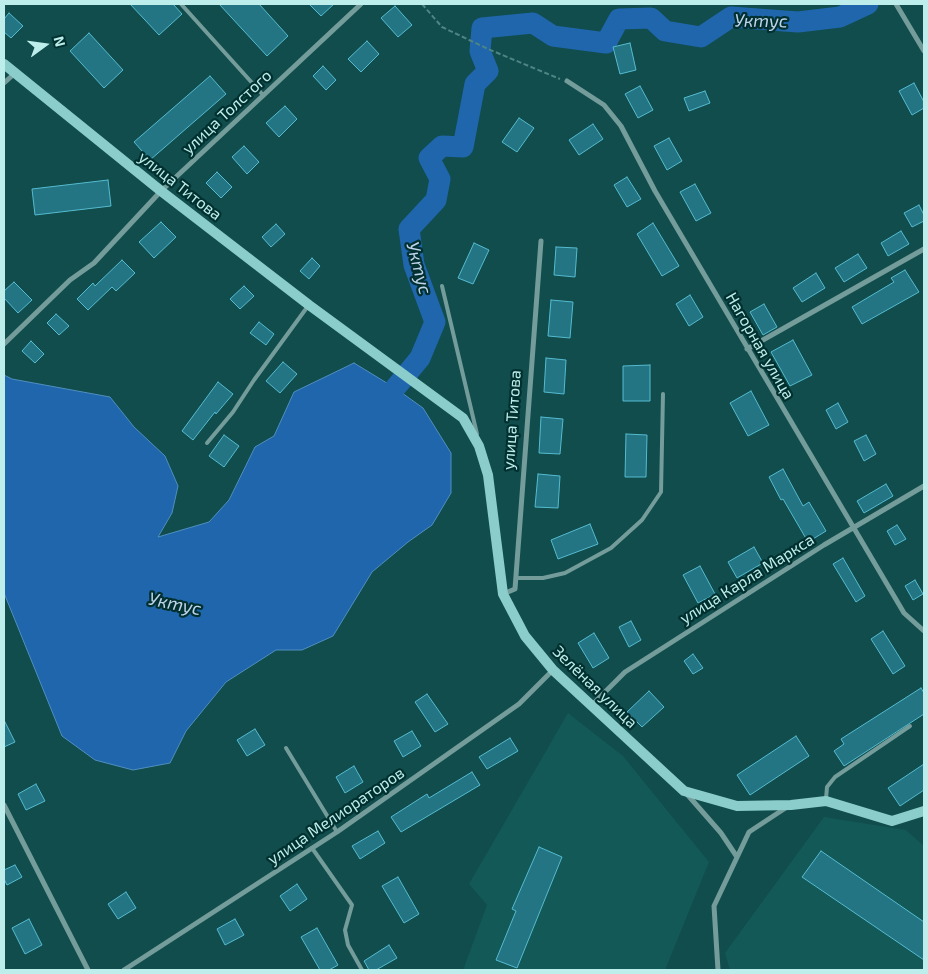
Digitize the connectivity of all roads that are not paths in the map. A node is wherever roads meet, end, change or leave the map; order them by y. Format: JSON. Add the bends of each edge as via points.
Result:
{"nodes":[{"id":1,"x":181,"y":4,"type":"edge"},
{"id":2,"x":361,"y":4,"type":"edge"},
{"id":3,"x":897,"y":6,"type":"edge"},
{"id":4,"x":924,"y":51,"type":"edge"},
{"id":5,"x":4,"y":64,"type":"edge"},
{"id":6,"x":14,"y":74,"type":"junction"},
{"id":7,"x":568,"y":82,"type":"road end"},
{"id":8,"x":4,"y":83,"type":"edge"},
{"id":9,"x":263,"y":95,"type":"junction"},
{"id":10,"x":161,"y":191,"type":"junction"},
{"id":11,"x":541,"y":241,"type":"dead end"},
{"id":12,"x":924,"y":248,"type":"edge"},
{"id":13,"x":442,"y":286,"type":"dead end"},
{"id":14,"x":310,"y":305,"type":"junction"},
{"id":15,"x":4,"y":344,"type":"edge"},
{"id":16,"x":747,"y":349,"type":"junction"},
{"id":17,"x":664,"y":394,"type":"dead end"},
{"id":18,"x":463,"y":418,"type":"joint"},
{"id":19,"x":207,"y":443,"type":"dead end"},
{"id":20,"x":480,"y":446,"type":"junction"},
{"id":21,"x":924,"y":486,"type":"edge"},
{"id":22,"x":853,"y":528,"type":"junction"},
{"id":23,"x":516,"y":578,"type":"junction"},
{"id":24,"x":503,"y":594,"type":"junction"},
{"id":25,"x":924,"y":631,"type":"edge"},
{"id":26,"x":553,"y":670,"type":"junction"},
{"id":27,"x":592,"y":705,"type":"junction"},
{"id":28,"x":910,"y":726,"type":"dead end"},
{"id":29,"x":286,"y":748,"type":"dead end"},
{"id":30,"x":684,"y":791,"type":"junction"},
{"id":31,"x":826,"y":802,"type":"junction"},
{"id":32,"x":4,"y":805,"type":"edge"},
{"id":33,"x":791,"y":805,"type":"junction"},
{"id":34,"x":924,"y":811,"type":"edge"},
{"id":35,"x":337,"y":832,"type":"junction"},
{"id":36,"x":312,"y":848,"type":"junction"},
{"id":37,"x":737,"y":857,"type":"junction"},
{"id":38,"x":88,"y":970,"type":"edge"},
{"id":39,"x":124,"y":970,"type":"edge"},
{"id":40,"x":362,"y":970,"type":"edge"},
{"id":41,"x":718,"y":970,"type":"edge"}],
"edges":[{"from":1,"to":9,"type":"lane"},
{"from":2,"to":9,"type":"street","name":"улица Толстого"},
{"from":3,"to":4,"type":"street"},
{"from":5,"to":6,"type":"street","name":"улица Титова"},
{"from":6,"to":8,"type":"street"},
{"from":6,"to":10,"type":"street","name":"улица Титова"},
{"from":7,"to":16,"type":"street","name":"Нагорная улица","via":[[604,105],[621,126]]},
{"from":9,"to":10,"type":"street","name":"улица Толстого"},
{"from":10,"to":14,"type":"street","name":"улица Титова"},
{"from":10,"to":15,"type":"street","name":"улица Толстого","via":[[94,263],[70,280]]},
{"from":11,"to":23,"type":"street","name":"улица Титова"},
{"from":12,"to":16,"type":"street"},
{"from":13,"to":20,"type":"lane"},
{"from":14,"to":18,"type":"street","name":"улица Титова"},
{"from":14,"to":19,"type":"lane"},
{"from":16,"to":22,"type":"street","name":"Нагорная улица"},
{"from":17,"to":23,"type":"lane","via":[[661,492],[642,520],[611,548],[565,573],[544,578]]},
{"from":18,"to":20,"type":"street","name":"Зелёная улица"},
{"from":20,"to":24,"type":"street","name":"Зелёная улица","via":[[488,475]]},
{"from":21,"to":22,"type":"street","name":"улица Карла Маркса"},
{"from":22,"to":25,"type":"street","name":"Нагорная улица","via":[[904,613]]},
{"from":22,"to":27,"type":"street","name":"улица Карла Маркса","via":[[624,672]]},
{"from":23,"to":24,"type":"street","via":[[515,589]]},
{"from":24,"to":26,"type":"street","name":"Зелёная улица","via":[[525,636]]},
{"from":26,"to":27,"type":"street","name":"Зелёная улица"},
{"from":26,"to":35,"type":"street","name":"улица Мелиораторов","via":[[519,704]]},
{"from":27,"to":30,"type":"street","name":"Зелёная улица"},
{"from":28,"to":31,"type":"lane","via":[[835,777],[827,787]]},
{"from":29,"to":35,"type":"lane"},
{"from":30,"to":33,"type":"street","via":[[737,806]]},
{"from":30,"to":37,"type":"street","via":[[721,833]]},
{"from":31,"to":33,"type":"street"},
{"from":31,"to":34,"type":"street","via":[[892,821]]},
{"from":32,"to":38,"type":"street"},
{"from":33,"to":37,"type":"street","via":[[749,832]]},
{"from":35,"to":36,"type":"street","name":"улица Мелиораторов"},
{"from":36,"to":39,"type":"street","name":"улица Мелиораторов"},
{"from":36,"to":40,"type":"lane","via":[[352,905],[345,930],[348,945]]},
{"from":37,"to":41,"type":"street","via":[[714,906]]}]}
